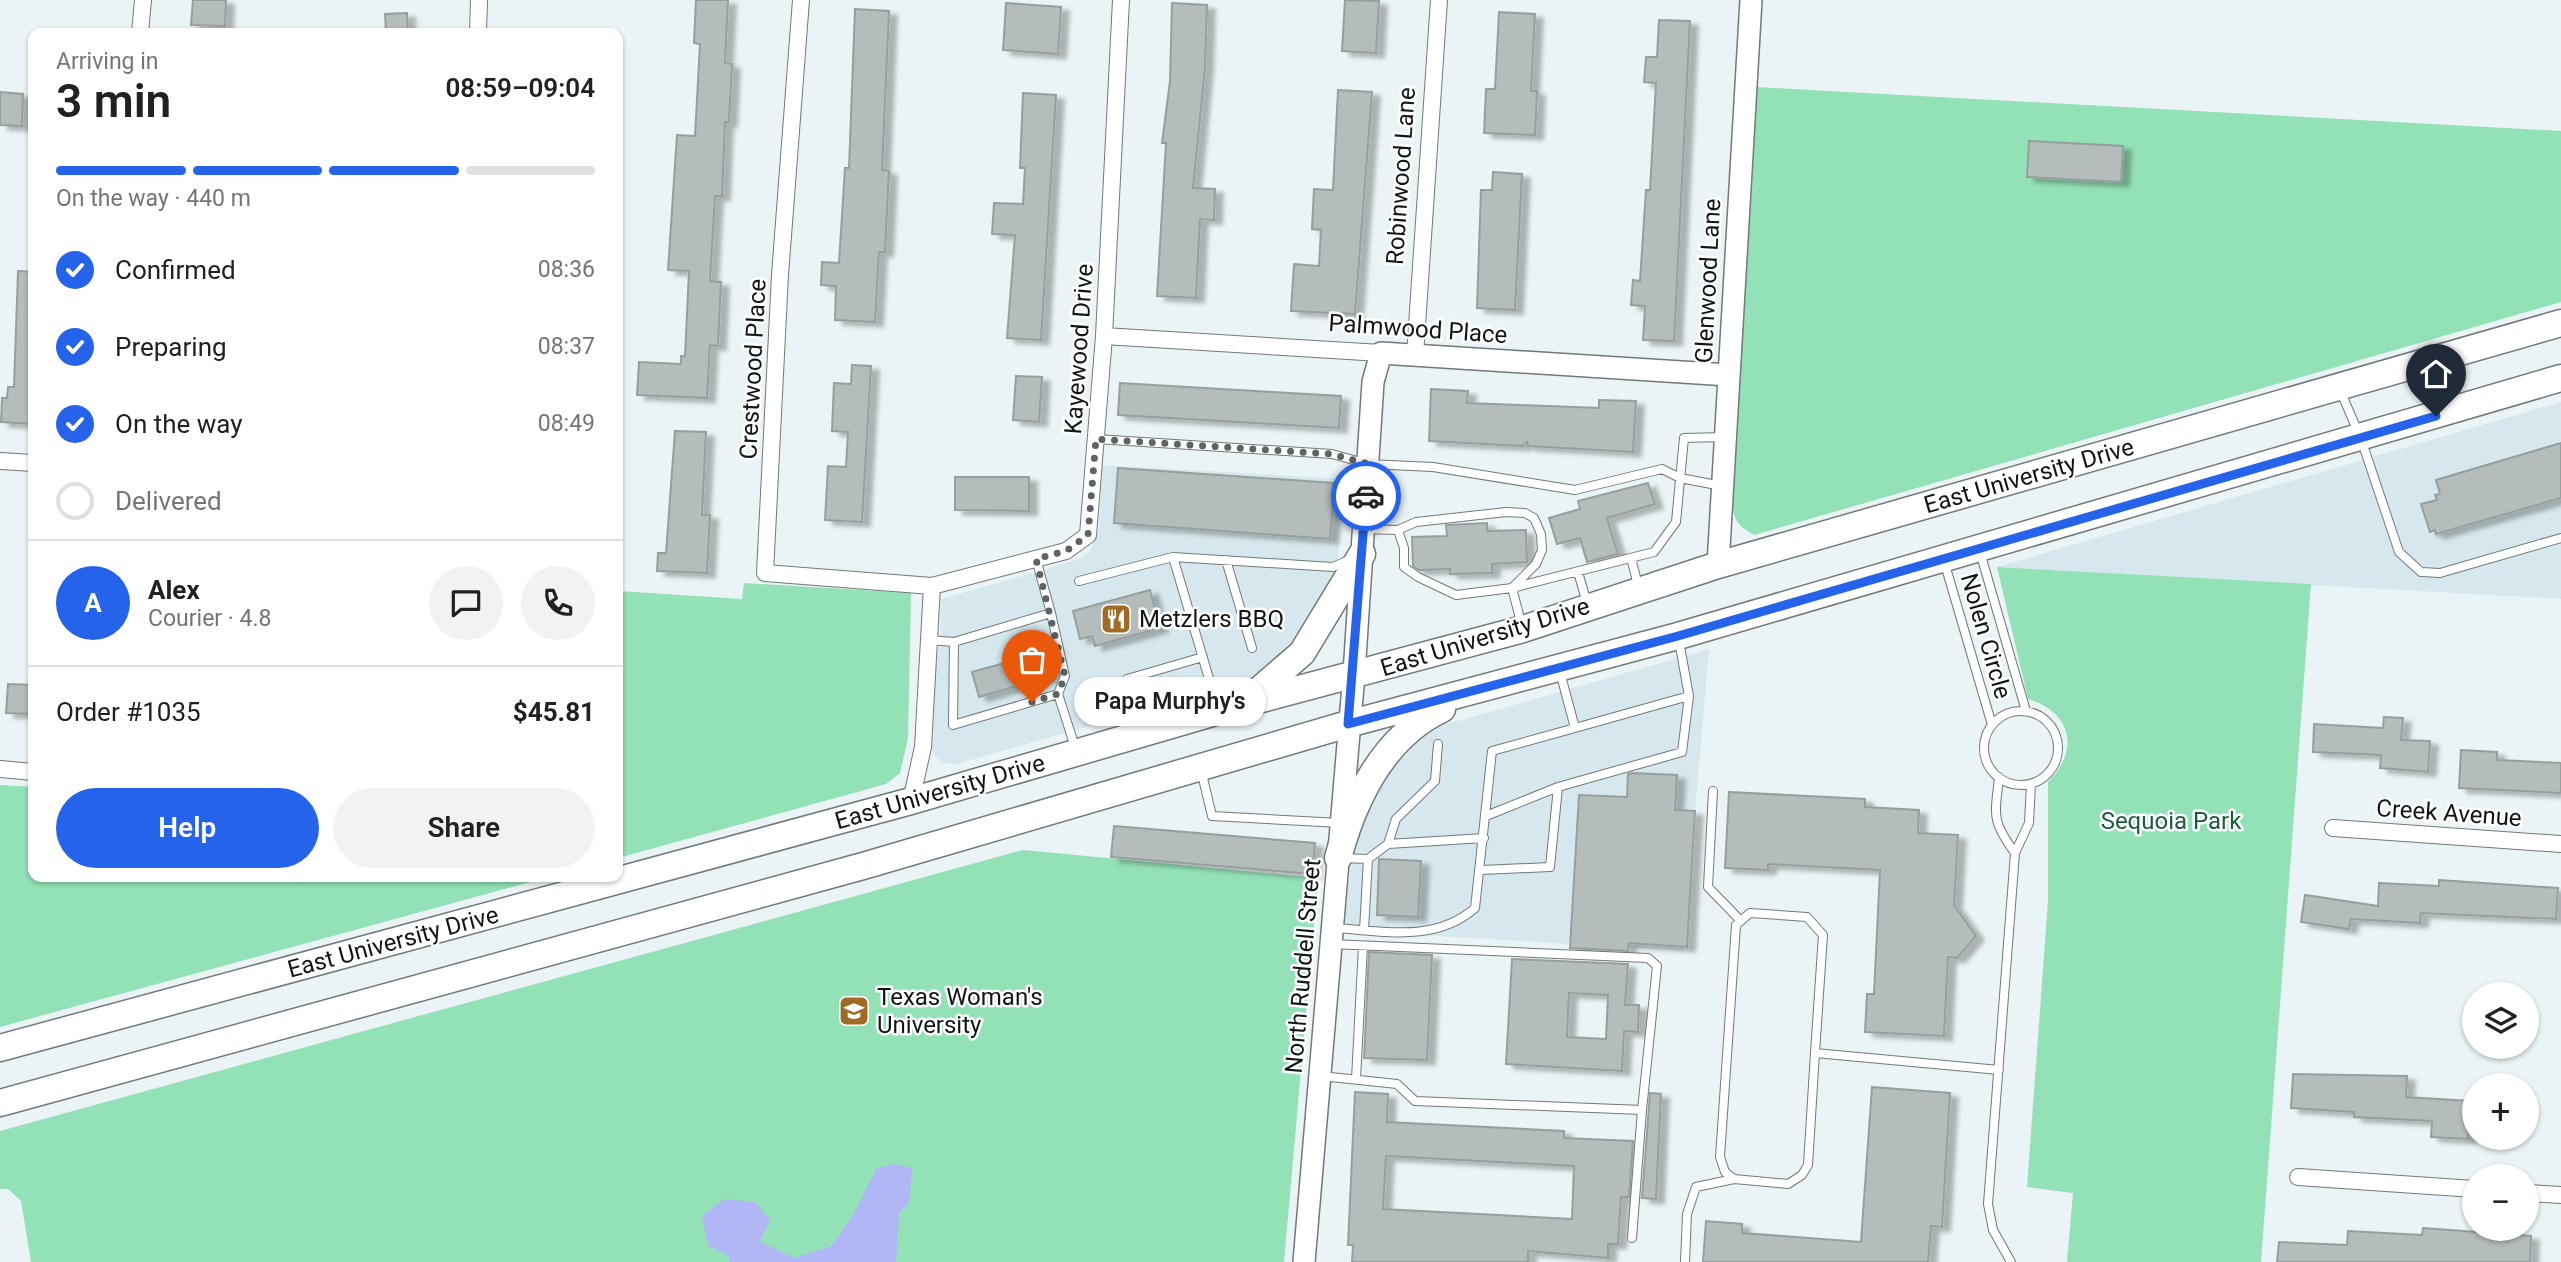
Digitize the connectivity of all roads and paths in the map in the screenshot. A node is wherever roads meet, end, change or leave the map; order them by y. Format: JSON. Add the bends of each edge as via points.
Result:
{"nodes":[{"id":1,"x":143,"y":0,"type":"edge"},
{"id":2,"x":479,"y":0,"type":"edge"},
{"id":3,"x":801,"y":0,"type":"edge"},
{"id":4,"x":1121,"y":0,"type":"edge"},
{"id":5,"x":1438,"y":0,"type":"edge"},
{"id":6,"x":1751,"y":0,"type":"edge"},
{"id":7,"x":140,"y":28,"type":"edge"},
{"id":8,"x":478,"y":28,"type":"edge"},
{"id":9,"x":2561,"y":323,"type":"edge"},
{"id":10,"x":1104,"y":336,"type":"junction"},
{"id":11,"x":1381,"y":353,"type":"junction"},
{"id":12,"x":1415,"y":355,"type":"junction"},
{"id":13,"x":1729,"y":375,"type":"junction"},
{"id":14,"x":2561,"y":378,"type":"edge"},
{"id":15,"x":2339,"y":387,"type":"junction"},
{"id":16,"x":1725,"y":437,"type":"junction"},
{"id":17,"x":1096,"y":439,"type":"junction"},
{"id":18,"x":2361,"y":439,"type":"junction"},
{"id":19,"x":0,"y":461,"type":"edge"},
{"id":20,"x":28,"y":463,"type":"edge"},
{"id":21,"x":1368,"y":464,"type":"junction"},
{"id":22,"x":1680,"y":478,"type":"junction"},
{"id":23,"x":1722,"y":486,"type":"junction"},
{"id":24,"x":1398,"y":530,"type":"junction"},
{"id":25,"x":2561,"y":538,"type":"edge"},
{"id":26,"x":1363,"y":542,"type":"junction"},
{"id":27,"x":1979,"y":548,"type":"junction"},
{"id":28,"x":1173,"y":557,"type":"junction"},
{"id":29,"x":1631,"y":558,"type":"junction"},
{"id":30,"x":1943,"y":558,"type":"junction"},
{"id":31,"x":1036,"y":559,"type":"junction"},
{"id":32,"x":1226,"y":560,"type":"junction"},
{"id":33,"x":1718,"y":565,"type":"junction"},
{"id":34,"x":1578,"y":572,"type":"junction"},
{"id":35,"x":1079,"y":581,"type":"dead end"},
{"id":36,"x":932,"y":586,"type":"junction"},
{"id":37,"x":1512,"y":588,"type":"junction"},
{"id":38,"x":1639,"y":589,"type":"junction"},
{"id":39,"x":1588,"y":606,"type":"junction"},
{"id":40,"x":1051,"y":613,"type":"junction"},
{"id":41,"x":1523,"y":629,"type":"junction"},
{"id":42,"x":1678,"y":636,"type":"junction"},
{"id":43,"x":929,"y":640,"type":"junction"},
{"id":44,"x":954,"y":642,"type":"junction"},
{"id":45,"x":1252,"y":648,"type":"dead end"},
{"id":46,"x":1203,"y":657,"type":"junction"},
{"id":47,"x":1560,"y":669,"type":"junction"},
{"id":48,"x":1354,"y":674,"type":"junction"},
{"id":49,"x":1485,"y":689,"type":"junction"},
{"id":50,"x":1058,"y":694,"type":"junction"},
{"id":51,"x":1689,"y":696,"type":"junction"},
{"id":52,"x":1231,"y":707,"type":"junction"},
{"id":53,"x":2026,"y":711,"type":"junction"},
{"id":54,"x":1348,"y":724,"type":"junction"},
{"id":55,"x":1992,"y":725,"type":"junction"},
{"id":56,"x":1575,"y":728,"type":"junction"},
{"id":57,"x":1142,"y":733,"type":"junction"},
{"id":58,"x":1438,"y":744,"type":"dead end"},
{"id":59,"x":1076,"y":753,"type":"junction"},
{"id":60,"x":1200,"y":767,"type":"junction"},
{"id":61,"x":0,"y":769,"type":"edge"},
{"id":62,"x":28,"y":772,"type":"edge"},
{"id":63,"x":1999,"y":777,"type":"junction"},
{"id":64,"x":2031,"y":784,"type":"junction"},
{"id":65,"x":1558,"y":787,"type":"junction"},
{"id":66,"x":1713,"y":791,"type":"dead end"},
{"id":67,"x":911,"y":801,"type":"junction"},
{"id":68,"x":1486,"y":816,"type":"junction"},
{"id":69,"x":1341,"y":823,"type":"junction"},
{"id":70,"x":2333,"y":828,"type":"dead end"},
{"id":71,"x":1484,"y":838,"type":"junction"},
{"id":72,"x":1388,"y":844,"type":"junction"},
{"id":73,"x":2561,"y":844,"type":"edge"},
{"id":74,"x":2015,"y":853,"type":"junction"},
{"id":75,"x":1338,"y":858,"type":"junction"},
{"id":76,"x":1368,"y":859,"type":"junction"},
{"id":77,"x":1481,"y":870,"type":"junction"},
{"id":78,"x":623,"y":879,"type":"edge"},
{"id":79,"x":612,"y":882,"type":"edge"},
{"id":80,"x":1741,"y":921,"type":"junction"},
{"id":81,"x":1364,"y":930,"type":"junction"},
{"id":82,"x":1332,"y":936,"type":"junction"},
{"id":83,"x":1363,"y":946,"type":"junction"},
{"id":84,"x":0,"y":1048,"type":"edge"},
{"id":85,"x":1815,"y":1053,"type":"junction"},
{"id":86,"x":1999,"y":1069,"type":"junction"},
{"id":87,"x":1321,"y":1076,"type":"junction"},
{"id":88,"x":1356,"y":1079,"type":"junction"},
{"id":89,"x":0,"y":1103,"type":"edge"},
{"id":90,"x":1642,"y":1110,"type":"junction"},
{"id":91,"x":2298,"y":1177,"type":"dead end"},
{"id":92,"x":1734,"y":1179,"type":"junction"},
{"id":93,"x":2462,"y":1188,"type":"edge"},
{"id":94,"x":2539,"y":1194,"type":"edge"},
{"id":95,"x":2561,"y":1195,"type":"edge"},
{"id":96,"x":1632,"y":1237,"type":"dead end"},
{"id":97,"x":1304,"y":1262,"type":"edge"},
{"id":98,"x":1685,"y":1262,"type":"edge"},
{"id":99,"x":2011,"y":1262,"type":"edge"}],
"edges":[{"from":1,"to":7,"type":"street"},
{"from":2,"to":8,"type":"street"},
{"from":3,"to":36,"type":"street","name":"Crestwood Place","via":[[780,275],[765,573]]},
{"from":4,"to":10,"type":"street","name":"Kayewood Drive"},
{"from":5,"to":12,"type":"street","name":"Robinwood Lane"},
{"from":6,"to":13,"type":"street","name":"Glenwood Lane"},
{"from":9,"to":15,"type":"main road","name":"East University Drive"},
{"from":10,"to":11,"type":"street","name":"Palmwood Place"},
{"from":10,"to":17,"type":"street","name":"Kayewood Drive"},
{"from":11,"to":12,"type":"street","name":"Palmwood Place"},
{"from":11,"to":21,"type":"street","via":[[1373,382]]},
{"from":12,"to":13,"type":"street","name":"Palmwood Place"},
{"from":13,"to":16,"type":"street","name":"Glenwood Lane"},
{"from":14,"to":18,"type":"main road","name":"East University Drive"},
{"from":15,"to":18,"type":"lane"},
{"from":15,"to":33,"type":"main road","name":"East University Drive"},
{"from":16,"to":22,"type":"lane","via":[[1684,438]]},
{"from":16,"to":23,"type":"street","name":"Glenwood Lane"},
{"from":17,"to":21,"type":"lane","via":[[1260,447],[1332,454]]},
{"from":17,"to":31,"type":"street","name":"Kayewood Drive","via":[[1088,535],[1066,551]]},
{"from":18,"to":25,"type":"lane","via":[[2399,552],[2421,572],[2440,573]]},
{"from":18,"to":27,"type":"main road","name":"East University Drive"},
{"from":19,"to":20,"type":"street"},
{"from":21,"to":22,"type":"lane","via":[[1433,467],[1575,490],[1662,469]]},
{"from":21,"to":26,"type":"street"},
{"from":22,"to":23,"type":"lane"},
{"from":22,"to":29,"type":"lane","via":[[1676,522],[1654,552]]},
{"from":23,"to":33,"type":"street","name":"Glenwood Lane"},
{"from":24,"to":26,"type":"lane"},
{"from":24,"to":37,"type":"lane","via":[[1404,566],[1418,577],[1456,595]]},
{"from":24,"to":37,"type":"lane","via":[[1416,522],[1525,513],[1534,518],[1542,550],[1536,564]]},
{"from":26,"to":32,"type":"lane","via":[[1333,567]]},
{"from":26,"to":48,"type":"street"},
{"from":26,"to":52,"type":"main road","via":[[1301,653]]},
{"from":27,"to":30,"type":"main road","name":"East University Drive"},
{"from":27,"to":53,"type":"lane","name":"Nolen Circle"},
{"from":28,"to":32,"type":"lane"},
{"from":28,"to":35,"type":"lane"},
{"from":28,"to":46,"type":"lane"},
{"from":29,"to":34,"type":"lane"},
{"from":29,"to":38,"type":"lane"},
{"from":30,"to":42,"type":"main road","name":"East University Drive"},
{"from":30,"to":55,"type":"lane","name":"Nolen Circle"},
{"from":31,"to":36,"type":"street","name":"Kayewood Drive"},
{"from":31,"to":40,"type":"lane"},
{"from":32,"to":45,"type":"lane"},
{"from":33,"to":38,"type":"main road","name":"East University Drive"},
{"from":34,"to":37,"type":"lane"},
{"from":34,"to":39,"type":"lane"},
{"from":36,"to":43,"type":"street"},
{"from":37,"to":41,"type":"lane"},
{"from":38,"to":39,"type":"main road","name":"East University Drive"},
{"from":39,"to":41,"type":"main road","name":"East University Drive"},
{"from":40,"to":44,"type":"lane"},
{"from":40,"to":50,"type":"lane","via":[[1065,676]]},
{"from":41,"to":48,"type":"main road","name":"East University Drive"},
{"from":42,"to":47,"type":"main road","name":"East University Drive"},
{"from":42,"to":51,"type":"lane"},
{"from":43,"to":44,"type":"lane"},
{"from":43,"to":67,"type":"street","via":[[923,747]]},
{"from":44,"to":50,"type":"lane","via":[[953,725]]},
{"from":46,"to":52,"type":"lane"},
{"from":46,"to":57,"type":"lane","via":[[1127,679]]},
{"from":47,"to":49,"type":"main road","name":"East University Drive"},
{"from":47,"to":56,"type":"lane"},
{"from":48,"to":52,"type":"main road","name":"East University Drive"},
{"from":48,"to":54,"type":"street","name":"North Ruddell Street"},
{"from":49,"to":54,"type":"main road","name":"East University Drive"},
{"from":49,"to":75,"type":"main road","via":[[1434,713],[1391,748],[1356,802]]},
{"from":50,"to":59,"type":"lane"},
{"from":51,"to":56,"type":"lane"},
{"from":51,"to":65,"type":"lane","via":[[1682,752]]},
{"from":52,"to":57,"type":"main road","name":"East University Drive"},
{"from":53,"to":55,"type":"lane","via":[[2001,716]]},
{"from":53,"to":64,"type":"lane","via":[[2049,722],[2059,745],[2052,770]]},
{"from":54,"to":60,"type":"main road","name":"East University Drive"},
{"from":54,"to":69,"type":"street","name":"North Ruddell Street"},
{"from":55,"to":63,"type":"lane","via":[[1986,735],[1985,757]]},
{"from":56,"to":68,"type":"lane","via":[[1492,751]]},
{"from":57,"to":59,"type":"main road","name":"East University Drive"},
{"from":58,"to":72,"type":"lane","via":[[1435,781],[1396,819]]},
{"from":59,"to":67,"type":"main road","name":"East University Drive"},
{"from":60,"to":69,"type":"lane","via":[[1212,816]]},
{"from":60,"to":89,"type":"main road","name":"East University Drive","via":[[823,877]]},
{"from":61,"to":62,"type":"street"},
{"from":63,"to":64,"type":"lane","via":[[2019,785]]},
{"from":63,"to":74,"type":"lane","via":[[1997,828]]},
{"from":64,"to":74,"type":"lane","via":[[2029,823]]},
{"from":65,"to":68,"type":"lane"},
{"from":65,"to":77,"type":"lane","via":[[1550,867]]},
{"from":66,"to":80,"type":"lane","via":[[1708,887]]},
{"from":67,"to":78,"type":"main road","name":"East University Drive"},
{"from":68,"to":71,"type":"lane"},
{"from":69,"to":75,"type":"street","name":"North Ruddell Street"},
{"from":70,"to":73,"type":"street","name":"Creek Avenue"},
{"from":71,"to":72,"type":"lane"},
{"from":71,"to":77,"type":"lane"},
{"from":72,"to":76,"type":"lane"},
{"from":74,"to":86,"type":"lane"},
{"from":75,"to":76,"type":"lane"},
{"from":75,"to":82,"type":"street","name":"North Ruddell Street"},
{"from":76,"to":81,"type":"lane"},
{"from":77,"to":81,"type":"lane","via":[[1475,908],[1460,921],[1420,934]]},
{"from":79,"to":84,"type":"main road","name":"East University Drive"},
{"from":80,"to":85,"type":"lane","via":[[1750,913],[1807,917],[1824,935]]},
{"from":80,"to":92,"type":"lane","via":[[1736,925],[1720,1157],[1725,1172]]},
{"from":81,"to":82,"type":"lane"},
{"from":82,"to":83,"type":"lane"},
{"from":82,"to":87,"type":"street","name":"North Ruddell Street"},
{"from":83,"to":88,"type":"lane"},
{"from":83,"to":90,"type":"lane","via":[[1648,958],[1657,966]]},
{"from":85,"to":86,"type":"lane"},
{"from":85,"to":92,"type":"lane","via":[[1808,1165],[1802,1175],[1788,1184]]},
{"from":86,"to":99,"type":"lane","via":[[1988,1204],[1993,1230]]},
{"from":87,"to":88,"type":"lane"},
{"from":87,"to":97,"type":"street","name":"North Ruddell Street"},
{"from":88,"to":90,"type":"lane","via":[[1397,1084],[1415,1101]]},
{"from":90,"to":96,"type":"lane"},
{"from":91,"to":93,"type":"street"},
{"from":92,"to":98,"type":"lane","via":[[1696,1187],[1686,1214]]},
{"from":94,"to":95,"type":"street"}]}
